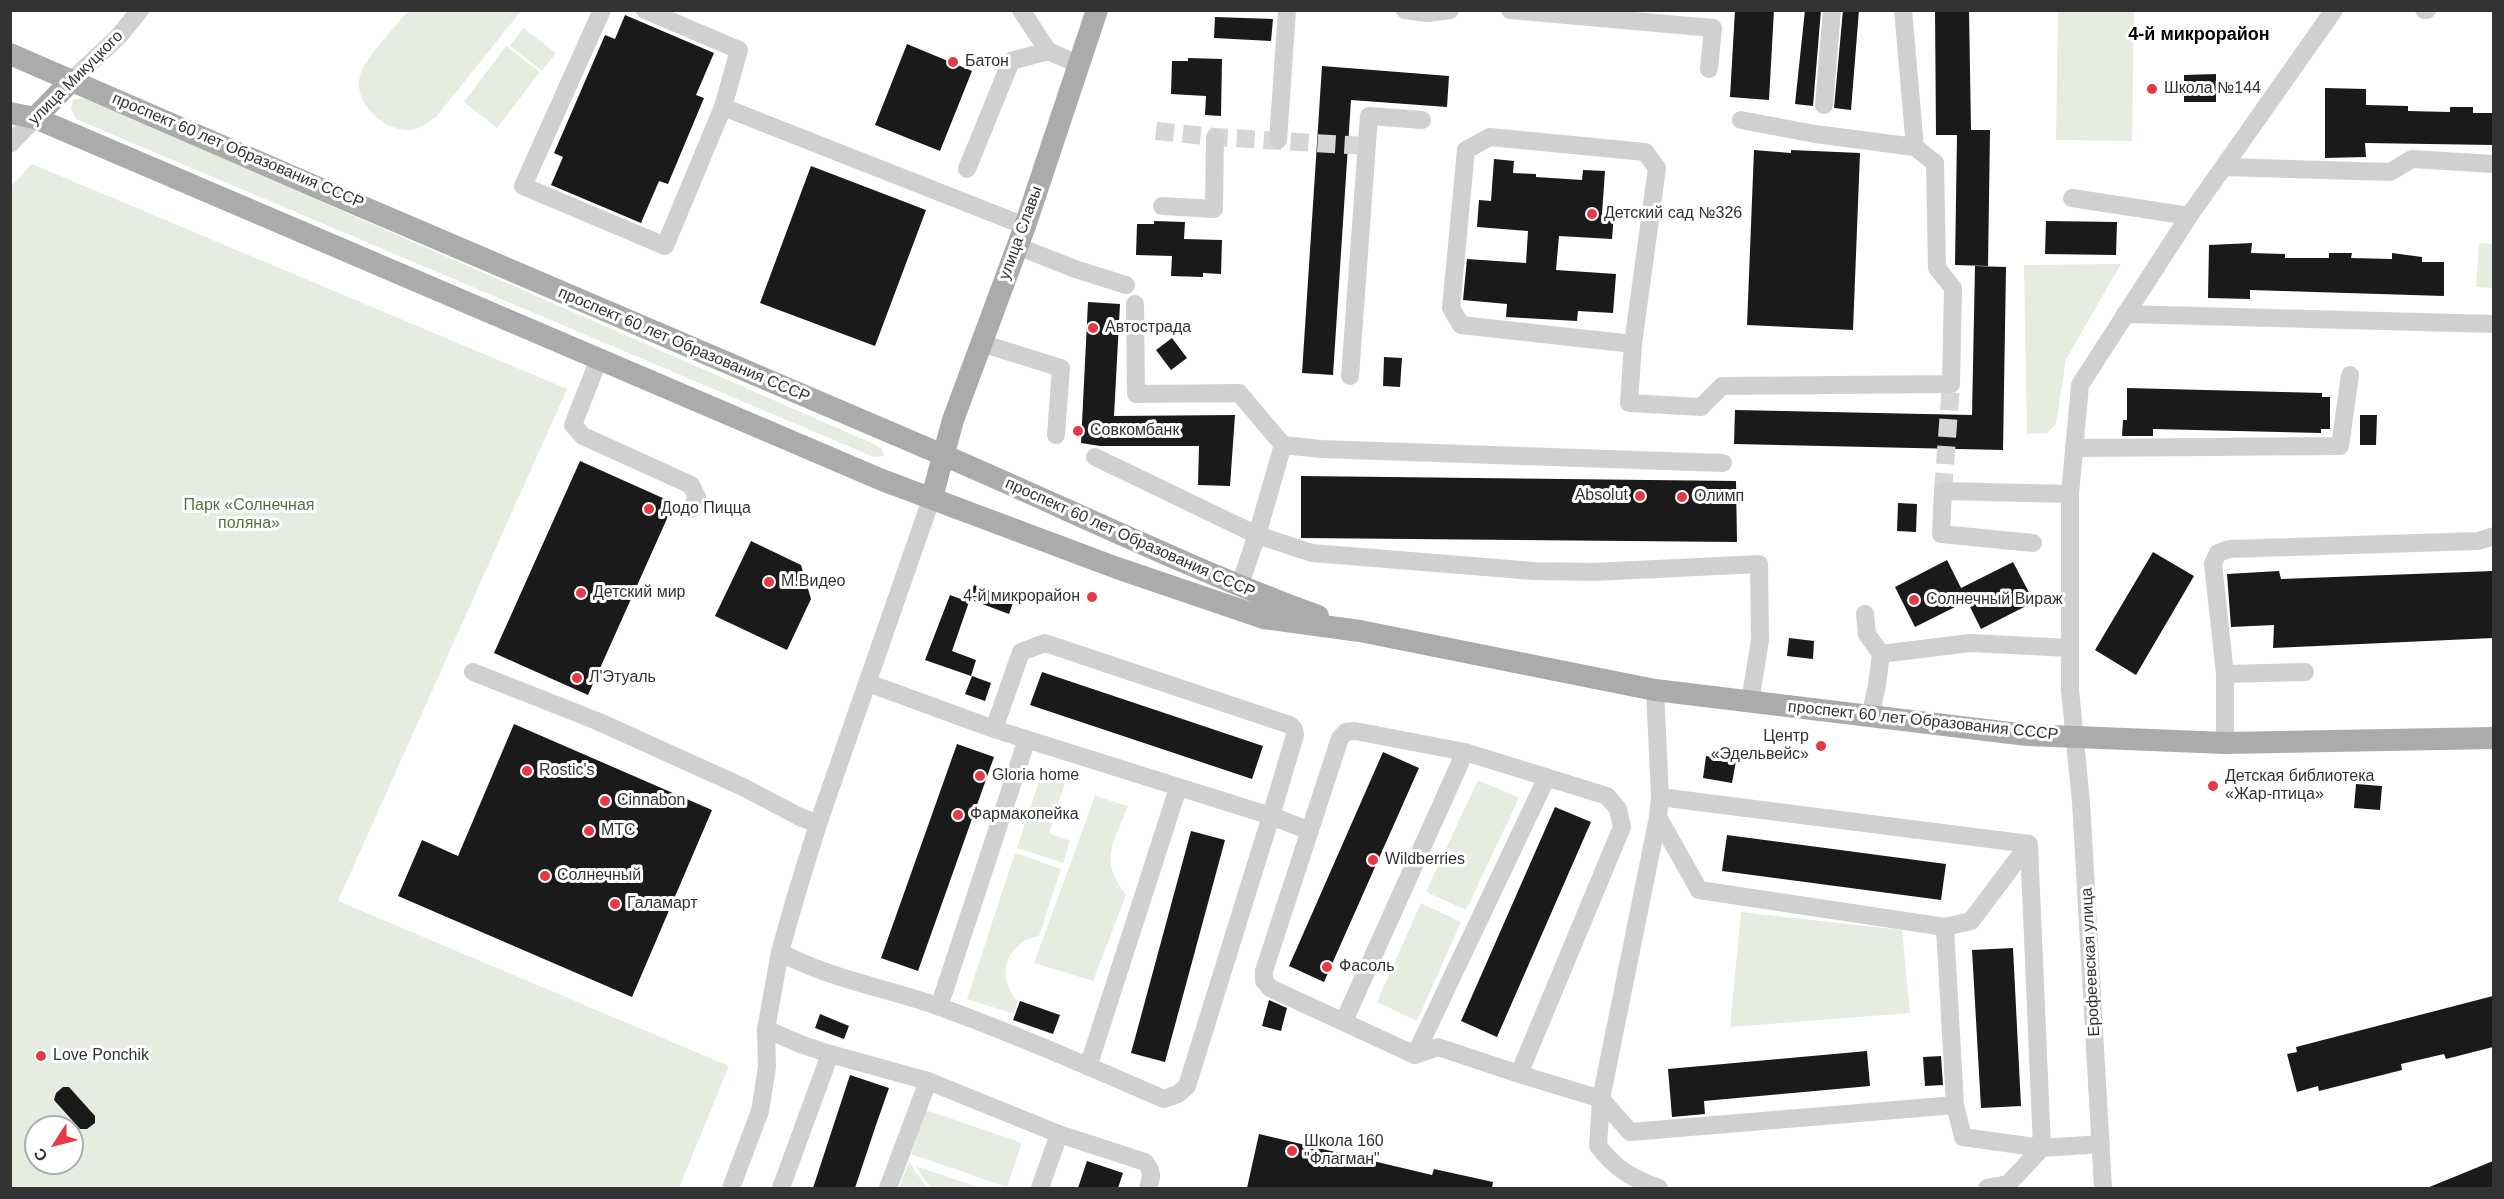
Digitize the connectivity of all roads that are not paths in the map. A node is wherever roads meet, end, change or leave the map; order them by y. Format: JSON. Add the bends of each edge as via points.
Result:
{"nodes":[{"id":1,"x":140,"y":10,"type":"edge"},
{"id":2,"x":602,"y":10,"type":"edge"},
{"id":3,"x":645,"y":10,"type":"edge"},
{"id":4,"x":1021,"y":10,"type":"edge"},
{"id":5,"x":1097,"y":10,"type":"edge"},
{"id":6,"x":1287,"y":10,"type":"edge"},
{"id":7,"x":1405,"y":10,"type":"edge"},
{"id":8,"x":1450,"y":10,"type":"edge"},
{"id":9,"x":1510,"y":10,"type":"edge"},
{"id":10,"x":1832,"y":10,"type":"edge"},
{"id":11,"x":1903,"y":10,"type":"edge"},
{"id":12,"x":2334,"y":10,"type":"edge"},
{"id":13,"x":1427,"y":12,"type":"edge"},
{"id":14,"x":1048,"y":51,"type":"junction"},
{"id":15,"x":10,"y":54,"type":"edge"},
{"id":16,"x":1078,"y":64,"type":"junction"},
{"id":17,"x":1709,"y":69,"type":"dead end"},
{"id":18,"x":72,"y":80,"type":"junction"},
{"id":19,"x":1824,"y":105,"type":"dead end"},
{"id":20,"x":723,"y":107,"type":"junction"},
{"id":21,"x":10,"y":113,"type":"edge"},
{"id":22,"x":35,"y":118,"type":"junction"},
{"id":23,"x":1422,"y":120,"type":"dead end"},
{"id":24,"x":1741,"y":120,"type":"dead end"},
{"id":25,"x":1215,"y":137,"type":"dead end"},
{"id":26,"x":1278,"y":140,"type":"dead end"},
{"id":27,"x":10,"y":144,"type":"edge"},
{"id":28,"x":1915,"y":147,"type":"junction"},
{"id":29,"x":2493,"y":164,"type":"edge"},
{"id":30,"x":2224,"y":167,"type":"junction"},
{"id":31,"x":967,"y":169,"type":"dead end"},
{"id":32,"x":2072,"y":198,"type":"dead end"},
{"id":33,"x":1162,"y":206,"type":"dead end"},
{"id":34,"x":2189,"y":216,"type":"junction"},
{"id":35,"x":1021,"y":236,"type":"junction"},
{"id":36,"x":1126,"y":285,"type":"dead end"},
{"id":37,"x":1135,"y":304,"type":"dead end"},
{"id":38,"x":2125,"y":314,"type":"junction"},
{"id":39,"x":2493,"y":324,"type":"edge"},
{"id":40,"x":981,"y":343,"type":"junction"},
{"id":41,"x":1633,"y":344,"type":"junction"},
{"id":42,"x":599,"y":359,"type":"junction"},
{"id":43,"x":2350,"y":375,"type":"dead end"},
{"id":44,"x":1350,"y":376,"type":"dead end"},
{"id":45,"x":1056,"y":435,"type":"dead end"},
{"id":46,"x":1283,"y":446,"type":"junction"},
{"id":47,"x":2074,"y":448,"type":"junction"},
{"id":48,"x":942,"y":455,"type":"junction"},
{"id":49,"x":1095,"y":457,"type":"dead end"},
{"id":50,"x":1723,"y":463,"type":"dead end"},
{"id":51,"x":2070,"y":494,"type":"junction"},
{"id":52,"x":932,"y":497,"type":"junction"},
{"id":53,"x":691,"y":509,"type":"dead end"},
{"id":54,"x":1257,"y":535,"type":"junction"},
{"id":55,"x":2493,"y":536,"type":"edge"},
{"id":56,"x":2033,"y":543,"type":"dead end"},
{"id":57,"x":1239,"y":587,"type":"junction"},
{"id":58,"x":1865,"y":614,"type":"dead end"},
{"id":59,"x":1360,"y":631,"type":"junction"},
{"id":60,"x":2069,"y":648,"type":"junction"},
{"id":61,"x":1881,"y":654,"type":"junction"},
{"id":62,"x":472,"y":672,"type":"dead end"},
{"id":63,"x":2305,"y":672,"type":"dead end"},
{"id":64,"x":2224,"y":674,"type":"junction"},
{"id":65,"x":868,"y":683,"type":"junction"},
{"id":66,"x":1655,"y":690,"type":"junction"},
{"id":67,"x":1750,"y":702,"type":"junction"},
{"id":68,"x":1870,"y":717,"type":"junction"},
{"id":69,"x":994,"y":729,"type":"junction"},
{"id":70,"x":2074,"y":735,"type":"junction"},
{"id":71,"x":2493,"y":738,"type":"edge"},
{"id":72,"x":1027,"y":739,"type":"junction"},
{"id":73,"x":2225,"y":743,"type":"junction"},
{"id":74,"x":1465,"y":752,"type":"junction"},
{"id":75,"x":1547,"y":777,"type":"junction"},
{"id":76,"x":1178,"y":788,"type":"junction"},
{"id":77,"x":1660,"y":797,"type":"junction"},
{"id":78,"x":1271,"y":816,"type":"junction"},
{"id":79,"x":1658,"y":817,"type":"junction"},
{"id":80,"x":818,"y":824,"type":"junction"},
{"id":81,"x":1310,"y":831,"type":"junction"},
{"id":82,"x":2029,"y":844,"type":"junction"},
{"id":83,"x":1945,"y":927,"type":"junction"},
{"id":84,"x":780,"y":952,"type":"junction"},
{"id":85,"x":939,"y":1007,"type":"junction"},
{"id":86,"x":1344,"y":1021,"type":"junction"},
{"id":87,"x":766,"y":1029,"type":"junction"},
{"id":88,"x":830,"y":1054,"type":"junction"},
{"id":89,"x":1415,"y":1055,"type":"junction"},
{"id":90,"x":1088,"y":1067,"type":"junction"},
{"id":91,"x":1519,"y":1074,"type":"junction"},
{"id":92,"x":928,"y":1081,"type":"junction"},
{"id":93,"x":1601,"y":1099,"type":"junction"},
{"id":94,"x":1955,"y":1105,"type":"junction"},
{"id":95,"x":1059,"y":1134,"type":"junction"},
{"id":96,"x":2101,"y":1144,"type":"junction"},
{"id":97,"x":2042,"y":1148,"type":"junction"},
{"id":98,"x":731,"y":1188,"type":"edge"},
{"id":99,"x":781,"y":1188,"type":"edge"},
{"id":100,"x":888,"y":1188,"type":"edge"},
{"id":101,"x":1040,"y":1188,"type":"edge"},
{"id":102,"x":1148,"y":1188,"type":"edge"},
{"id":103,"x":1659,"y":1188,"type":"edge"},
{"id":104,"x":1987,"y":1188,"type":"edge"},
{"id":105,"x":2103,"y":1188,"type":"edge"}],
"edges":[{"from":1,"to":18,"type":"street","name":"улица Микуцкого","via":[[119,36]]},
{"from":2,"to":20,"type":"street","via":[[523,186],[664,246]]},
{"from":3,"to":20,"type":"street","via":[[740,50]]},
{"from":4,"to":14,"type":"street"},
{"from":5,"to":16,"type":"main road","name":"улица Славы"},
{"from":6,"to":26,"type":"street"},
{"from":7,"to":13,"type":"street"},
{"from":8,"to":13,"type":"street"},
{"from":9,"to":17,"type":"street","via":[[1713,28]]},
{"from":10,"to":19,"type":"street"},
{"from":11,"to":28,"type":"street"},
{"from":12,"to":30,"type":"street","name":"Ерофеевская улица"},
{"from":14,"to":16,"type":"street"},
{"from":14,"to":31,"type":"street","via":[[1011,61]]},
{"from":15,"to":18,"type":"main road","name":"проспект 60 лет Образования СССР"},
{"from":16,"to":35,"type":"main road","name":"улица Славы"},
{"from":18,"to":22,"type":"main road","name":"улица Микуцкого"},
{"from":18,"to":48,"type":"main road","name":"проспект 60 лет Образования СССР"},
{"from":20,"to":35,"type":"street"},
{"from":21,"to":22,"type":"main road","name":"проспект 60 лет Образования СССР"},
{"from":22,"to":27,"type":"street","name":"улица Микуцкого"},
{"from":22,"to":42,"type":"main road","name":"проспект 60 лет Образования СССР"},
{"from":23,"to":44,"type":"street","via":[[1369,116]]},
{"from":24,"to":28,"type":"street","via":[[1814,142]]},
{"from":25,"to":33,"type":"street","via":[[1214,209]]},
{"from":28,"to":41,"type":"street","via":[[1935,163],[1937,268],[1953,288],[1951,384],[1722,386],[1701,407],[1629,403]]},
{"from":29,"to":30,"type":"street","via":[[2412,159],[2390,172]]},
{"from":30,"to":34,"type":"street","name":"Ерофеевская улица"},
{"from":32,"to":34,"type":"street"},
{"from":34,"to":38,"type":"street","name":"Ерофеевская улица"},
{"from":35,"to":36,"type":"street","via":[[1075,269]]},
{"from":35,"to":40,"type":"main road","name":"улица Славы"},
{"from":37,"to":46,"type":"street","via":[[1136,394],[1239,393]]},
{"from":38,"to":39,"type":"street"},
{"from":38,"to":47,"type":"street","name":"Ерофеевская улица","via":[[2080,385]]},
{"from":40,"to":45,"type":"street","via":[[1060,368]]},
{"from":40,"to":48,"type":"main road","name":"улица Славы"},
{"from":41,"to":41,"type":"street","via":[[1461,326],[1451,308],[1466,150],[1490,137],[1645,152],[1657,168]]},
{"from":42,"to":52,"type":"main road","name":"проспект 60 лет Образования СССР","via":[[882,480]]},
{"from":42,"to":53,"type":"street","via":[[573,425],[583,436],[691,485],[697,497]]},
{"from":43,"to":47,"type":"street","via":[[2340,446]]},
{"from":46,"to":50,"type":"street"},
{"from":46,"to":54,"type":"street"},
{"from":47,"to":51,"type":"street","name":"Ерофеевская улица"},
{"from":48,"to":52,"type":"main road","name":"улица Славы"},
{"from":48,"to":57,"type":"main road","name":"проспект 60 лет Образования СССР"},
{"from":49,"to":54,"type":"street"},
{"from":51,"to":56,"type":"street","via":[[1943,491],[1941,534]]},
{"from":51,"to":60,"type":"street","name":"Ерофеевская улица"},
{"from":52,"to":59,"type":"main road","name":"проспект 60 лет Образования СССР","via":[[1117,568],[1264,618]]},
{"from":52,"to":65,"type":"street"},
{"from":54,"to":57,"type":"street"},
{"from":54,"to":67,"type":"street","via":[[1312,553],[1534,571],[1759,564],[1760,640]]},
{"from":55,"to":64,"type":"street","via":[[2478,541],[2229,549],[2218,553],[2213,564]]},
{"from":57,"to":59,"type":"main road","name":"проспект 60 лет Образования СССР"},
{"from":58,"to":61,"type":"street","via":[[1867,634]]},
{"from":59,"to":66,"type":"main road","name":"проспект 60 лет Образования СССР"},
{"from":60,"to":61,"type":"street","via":[[1970,643]]},
{"from":60,"to":70,"type":"street","name":"Ерофеевская улица"},
{"from":61,"to":68,"type":"street"},
{"from":62,"to":80,"type":"street","via":[[597,722]]},
{"from":63,"to":64,"type":"street"},
{"from":64,"to":73,"type":"street"},
{"from":65,"to":69,"type":"street"},
{"from":65,"to":80,"type":"street"},
{"from":66,"to":67,"type":"main road","name":"проспект 60 лет Образования СССР"},
{"from":66,"to":77,"type":"street"},
{"from":67,"to":68,"type":"main road","name":"проспект 60 лет Образования СССР"},
{"from":68,"to":70,"type":"main road","name":"проспект 60 лет Образования СССР","via":[[2027,735]]},
{"from":69,"to":72,"type":"street"},
{"from":69,"to":78,"type":"street","via":[[1021,652],[1045,643],[1290,725],[1295,735]]},
{"from":70,"to":73,"type":"main road","name":"проспект 60 лет Образования СССР"},
{"from":70,"to":96,"type":"street","name":"Ерофеевская улица"},
{"from":71,"to":73,"type":"main road","name":"проспект 60 лет Образования СССР"},
{"from":72,"to":76,"type":"street"},
{"from":72,"to":85,"type":"street"},
{"from":74,"to":75,"type":"street"},
{"from":74,"to":81,"type":"street","via":[[1346,732],[1340,738]]},
{"from":74,"to":86,"type":"street"},
{"from":75,"to":89,"type":"street"},
{"from":75,"to":91,"type":"street","via":[[1606,796],[1618,809],[1622,827]]},
{"from":76,"to":78,"type":"street"},
{"from":76,"to":90,"type":"street"},
{"from":77,"to":79,"type":"street"},
{"from":77,"to":82,"type":"street"},
{"from":78,"to":81,"type":"street"},
{"from":78,"to":90,"type":"street","via":[[1187,1086],[1164,1099]]},
{"from":79,"to":83,"type":"street","via":[[1699,890]]},
{"from":79,"to":93,"type":"street"},
{"from":80,"to":84,"type":"street"},
{"from":81,"to":86,"type":"street","via":[[1264,981],[1270,988]]},
{"from":82,"to":83,"type":"street","via":[[1971,921]]},
{"from":82,"to":97,"type":"street"},
{"from":83,"to":94,"type":"street"},
{"from":84,"to":85,"type":"street","via":[[844,978]]},
{"from":84,"to":87,"type":"street"},
{"from":85,"to":90,"type":"street"},
{"from":86,"to":89,"type":"street"},
{"from":87,"to":88,"type":"street"},
{"from":87,"to":98,"type":"street","via":[[767,1067],[760,1111]]},
{"from":88,"to":92,"type":"street"},
{"from":88,"to":99,"type":"street"},
{"from":89,"to":91,"type":"street","via":[[1438,1047]]},
{"from":91,"to":93,"type":"street"},
{"from":92,"to":95,"type":"street"},
{"from":92,"to":100,"type":"street"},
{"from":93,"to":94,"type":"street","via":[[1630,1132]]},
{"from":93,"to":103,"type":"street","via":[[1598,1146],[1629,1177]]},
{"from":94,"to":97,"type":"street","via":[[1963,1137]]},
{"from":95,"to":101,"type":"street"},
{"from":95,"to":102,"type":"street","via":[[1145,1162],[1151,1169]]},
{"from":96,"to":97,"type":"street"},
{"from":96,"to":105,"type":"street","name":"Ерофеевская улица"},
{"from":97,"to":104,"type":"street","via":[[2008,1184]]}]}
